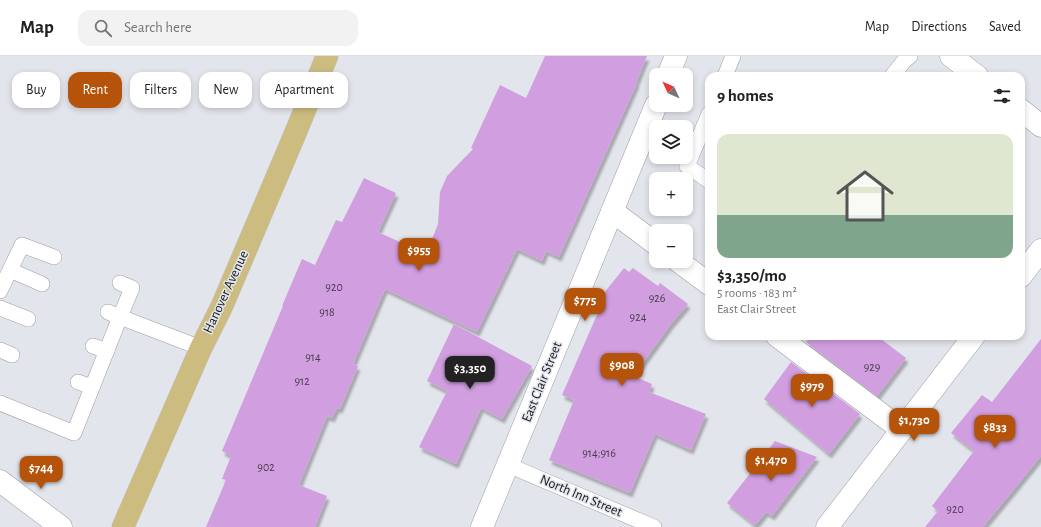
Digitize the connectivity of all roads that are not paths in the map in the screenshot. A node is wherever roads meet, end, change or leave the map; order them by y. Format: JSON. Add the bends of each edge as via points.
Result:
{"nodes":[{"id":1,"x":326,"y":56,"type":"edge"},
{"id":2,"x":676,"y":56,"type":"edge"},
{"id":3,"x":733,"y":56,"type":"edge"},
{"id":4,"x":951,"y":56,"type":"edge"},
{"id":5,"x":907,"y":58,"type":"edge"},
{"id":6,"x":671,"y":68,"type":"edge"},
{"id":7,"x":727,"y":72,"type":"edge"},
{"id":8,"x":895,"y":72,"type":"edge"},
{"id":9,"x":972,"y":72,"type":"edge"},
{"id":10,"x":653,"y":112,"type":"edge"},
{"id":11,"x":1025,"y":113,"type":"edge"},
{"id":12,"x":705,"y":123,"type":"edge"},
{"id":13,"x":1041,"y":126,"type":"edge"},
{"id":14,"x":705,"y":178,"type":"edge"},
{"id":15,"x":612,"y":211,"type":"junction"},
{"id":16,"x":649,"y":239,"type":"edge"},
{"id":17,"x":1041,"y":250,"type":"edge"},
{"id":18,"x":54,"y":257,"type":"dead end"},
{"id":19,"x":687,"y":268,"type":"edge"},
{"id":20,"x":10,"y":270,"type":"junction"},
{"id":21,"x":1025,"y":271,"type":"edge"},
{"id":22,"x":705,"y":281,"type":"edge"},
{"id":23,"x":120,"y":283,"type":"dead end"},
{"id":24,"x":42,"y":284,"type":"dead end"},
{"id":25,"x":0,"y":291,"type":"edge"},
{"id":26,"x":0,"y":308,"type":"edge"},
{"id":27,"x":114,"y":315,"type":"junction"},
{"id":28,"x":28,"y":319,"type":"dead end"},
{"id":29,"x":782,"y":340,"type":"edge"},
{"id":30,"x":971,"y":340,"type":"edge"},
{"id":31,"x":94,"y":346,"type":"dead end"},
{"id":32,"x":200,"y":348,"type":"junction"},
{"id":33,"x":108,"y":351,"type":"junction"},
{"id":34,"x":0,"y":403,"type":"edge"},
{"id":35,"x":902,"y":430,"type":"junction"},
{"id":36,"x":508,"y":465,"type":"junction"},
{"id":37,"x":0,"y":481,"type":"edge"},
{"id":38,"x":61,"y":527,"type":"edge"},
{"id":39,"x":123,"y":527,"type":"edge"},
{"id":40,"x":482,"y":527,"type":"edge"},
{"id":41,"x":654,"y":527,"type":"edge"},
{"id":42,"x":827,"y":527,"type":"edge"}],
"edges":[{"from":1,"to":32,"type":"main road","name":"Hanover Avenue","via":[[222,306]]},
{"from":2,"to":6,"type":"street"},
{"from":3,"to":7,"type":"lane"},
{"from":4,"to":9,"type":"street"},
{"from":5,"to":8,"type":"lane"},
{"from":10,"to":15,"type":"street","name":"East Clair Street"},
{"from":11,"to":13,"type":"street"},
{"from":12,"to":14,"type":"lane","via":[[687,166]]},
{"from":15,"to":16,"type":"street"},
{"from":15,"to":36,"type":"street","name":"East Clair Street"},
{"from":17,"to":21,"type":"street"},
{"from":18,"to":20,"type":"lane","via":[[22,245]]},
{"from":19,"to":22,"type":"street"},
{"from":20,"to":24,"type":"lane"},
{"from":20,"to":25,"type":"lane"},
{"from":23,"to":27,"type":"lane","via":[[132,288]]},
{"from":26,"to":28,"type":"lane"},
{"from":27,"to":32,"type":"lane"},
{"from":27,"to":33,"type":"lane"},
{"from":29,"to":35,"type":"street"},
{"from":30,"to":35,"type":"street"},
{"from":31,"to":33,"type":"lane"},
{"from":32,"to":39,"type":"main road","name":"Hanover Avenue"},
{"from":33,"to":34,"type":"lane","via":[[85,384],[74,433]]},
{"from":35,"to":42,"type":"street"},
{"from":36,"to":40,"type":"street","name":"East Clair Street"},
{"from":36,"to":41,"type":"lane","name":"North Inn Street"},
{"from":37,"to":38,"type":"street"}]}
